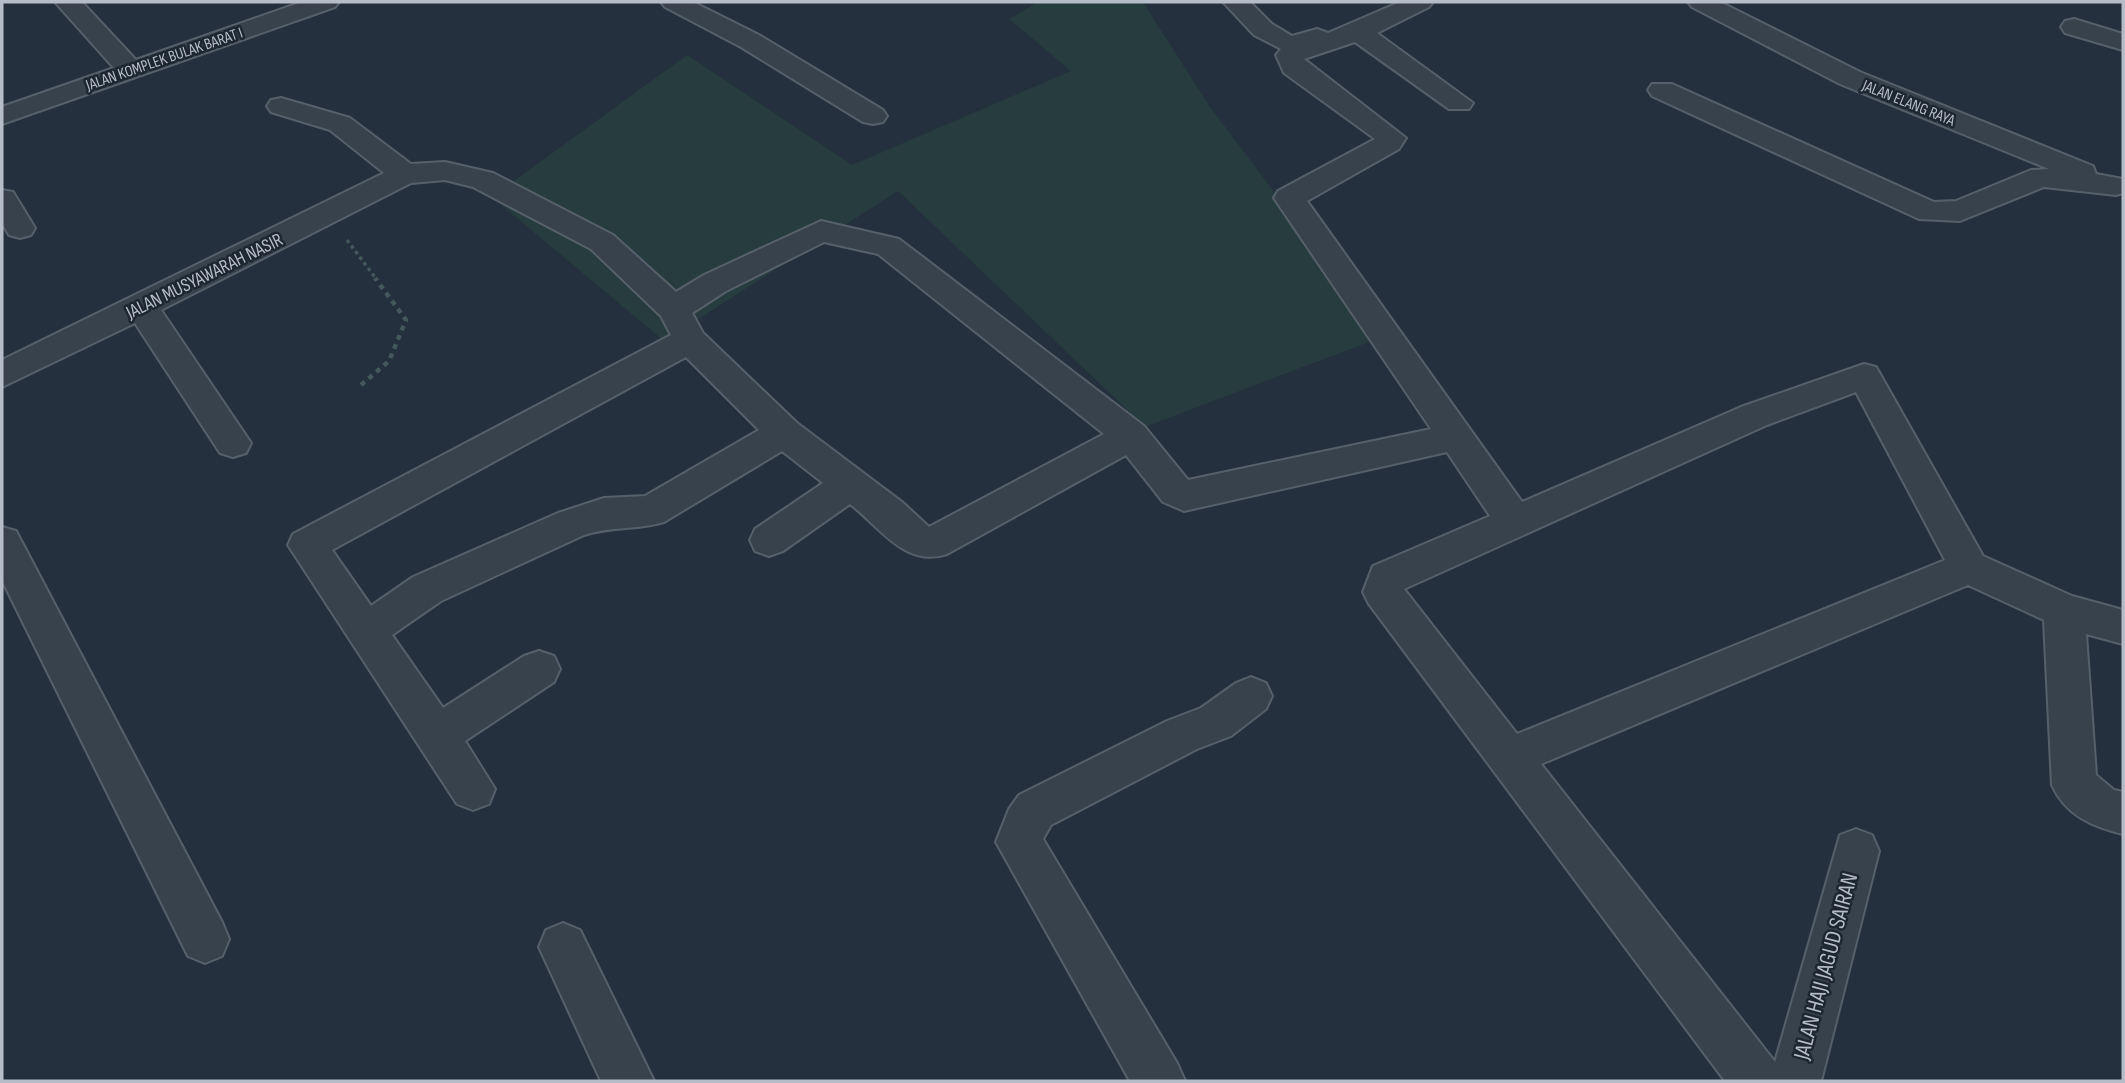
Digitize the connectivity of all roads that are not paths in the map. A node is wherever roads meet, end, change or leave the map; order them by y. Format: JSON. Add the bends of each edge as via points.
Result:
{"nodes":[{"id":1,"x":68,"y":2,"type":"edge"},
{"id":2,"x":326,"y":2,"type":"edge"},
{"id":3,"x":674,"y":2,"type":"edge"},
{"id":4,"x":1236,"y":2,"type":"edge"},
{"id":5,"x":1384,"y":2,"type":"edge"},
{"id":6,"x":1420,"y":2,"type":"edge"},
{"id":7,"x":1701,"y":2,"type":"edge"},
{"id":8,"x":2074,"y":27,"type":"dead end"},
{"id":9,"x":1358,"y":32,"type":"junction"},
{"id":10,"x":2123,"y":42,"type":"edge"},
{"id":11,"x":130,"y":69,"type":"junction"},
{"id":12,"x":1662,"y":90,"type":"dead end"},
{"id":13,"x":1459,"y":103,"type":"dead end"},
{"id":14,"x":281,"y":106,"type":"dead end"},
{"id":15,"x":2,"y":116,"type":"edge"},
{"id":16,"x":873,"y":116,"type":"dead end"},
{"id":17,"x":405,"y":174,"type":"junction"},
{"id":18,"x":2120,"y":187,"type":"edge"},
{"id":19,"x":2,"y":199,"type":"edge"},
{"id":20,"x":20,"y":228,"type":"dead end"},
{"id":21,"x":139,"y":307,"type":"junction"},
{"id":22,"x":682,"y":324,"type":"junction"},
{"id":23,"x":2,"y":375,"type":"edge"},
{"id":24,"x":784,"y":433,"type":"junction"},
{"id":25,"x":1131,"y":436,"type":"junction"},
{"id":26,"x":1455,"y":437,"type":"junction"},
{"id":27,"x":233,"y":443,"type":"dead end"},
{"id":28,"x":850,"y":484,"type":"junction"},
{"id":29,"x":1514,"y":522,"type":"junction"},
{"id":30,"x":769,"y":540,"type":"dead end"},
{"id":31,"x":2,"y":541,"type":"edge"},
{"id":32,"x":1969,"y":568,"type":"junction"},
{"id":33,"x":2064,"y":611,"type":"junction"},
{"id":34,"x":2123,"y":627,"type":"edge"},
{"id":35,"x":366,"y":631,"type":"junction"},
{"id":36,"x":538,"y":668,"type":"dead end"},
{"id":37,"x":1251,"y":696,"type":"dead end"},
{"id":38,"x":438,"y":736,"type":"junction"},
{"id":39,"x":1510,"y":757,"type":"junction"},
{"id":40,"x":473,"y":789,"type":"dead end"},
{"id":41,"x":2123,"y":813,"type":"edge"},
{"id":42,"x":1856,"y":851,"type":"dead end"},
{"id":43,"x":205,"y":939,"type":"dead end"},
{"id":44,"x":563,"y":947,"type":"dead end"},
{"id":45,"x":628,"y":1081,"type":"edge"},
{"id":46,"x":1159,"y":1081,"type":"edge"},
{"id":47,"x":1757,"y":1081,"type":"edge"},
{"id":48,"x":1795,"y":1081,"type":"edge"}],
"edges":[{"from":1,"to":11,"type":"street"},
{"from":2,"to":11,"type":"street","name":"JALAN KOMPLEK BULAK BARAT I"},
{"from":3,"to":16,"type":"street","via":[[750,41]]},
{"from":4,"to":5,"type":"street","via":[[1278,42],[1292,46]]},
{"from":6,"to":9,"type":"street"},
{"from":7,"to":18,"type":"street","name":"JALAN ELANG RAYA","via":[[1850,78]]},
{"from":8,"to":10,"type":"street"},
{"from":9,"to":13,"type":"street"},
{"from":9,"to":26,"type":"street","via":[[1289,55],[1294,67],[1392,138],[1289,198]]},
{"from":11,"to":15,"type":"street","name":"JALAN KOMPLEK BULAK BARAT I"},
{"from":12,"to":18,"type":"street","via":[[1930,212],[1960,211],[2040,177]]},
{"from":14,"to":17,"type":"street","via":[[340,124]]},
{"from":17,"to":21,"type":"street","name":"JALAN MUSYAWARAH NASIR"},
{"from":17,"to":22,"type":"street","via":[[445,172],[483,180],[602,242]]},
{"from":19,"to":20,"type":"street"},
{"from":21,"to":23,"type":"street","name":"JALAN MUSYAWARAH NASIR"},
{"from":21,"to":27,"type":"street"},
{"from":22,"to":24,"type":"street"},
{"from":22,"to":25,"type":"street","via":[[715,283],[821,231],[888,246]]},
{"from":22,"to":35,"type":"street","via":[[307,545]]},
{"from":24,"to":28,"type":"street"},
{"from":24,"to":35,"type":"street","via":[[651,511],[604,513],[571,524],[427,589]]},
{"from":25,"to":26,"type":"street","via":[[1184,496]]},
{"from":25,"to":28,"type":"street","via":[[927,544],[909,535],[889,513]]},
{"from":26,"to":29,"type":"street"},
{"from":28,"to":30,"type":"street"},
{"from":29,"to":32,"type":"street","via":[[1754,416],[1864,376]]},
{"from":29,"to":39,"type":"street","via":[[1387,578],[1383,592]]},
{"from":31,"to":43,"type":"street"},
{"from":32,"to":33,"type":"street"},
{"from":32,"to":39,"type":"street"},
{"from":33,"to":34,"type":"street"},
{"from":33,"to":41,"type":"street","via":[[2074,785],[2103,808]]},
{"from":35,"to":38,"type":"street"},
{"from":36,"to":38,"type":"street"},
{"from":37,"to":46,"type":"street","via":[[1216,722],[1035,810],[1019,842]]},
{"from":38,"to":40,"type":"street"},
{"from":39,"to":47,"type":"street"},
{"from":42,"to":48,"type":"street","name":"JALAN HAJI JAGUD SAIRAN"},
{"from":44,"to":45,"type":"street"}]}
